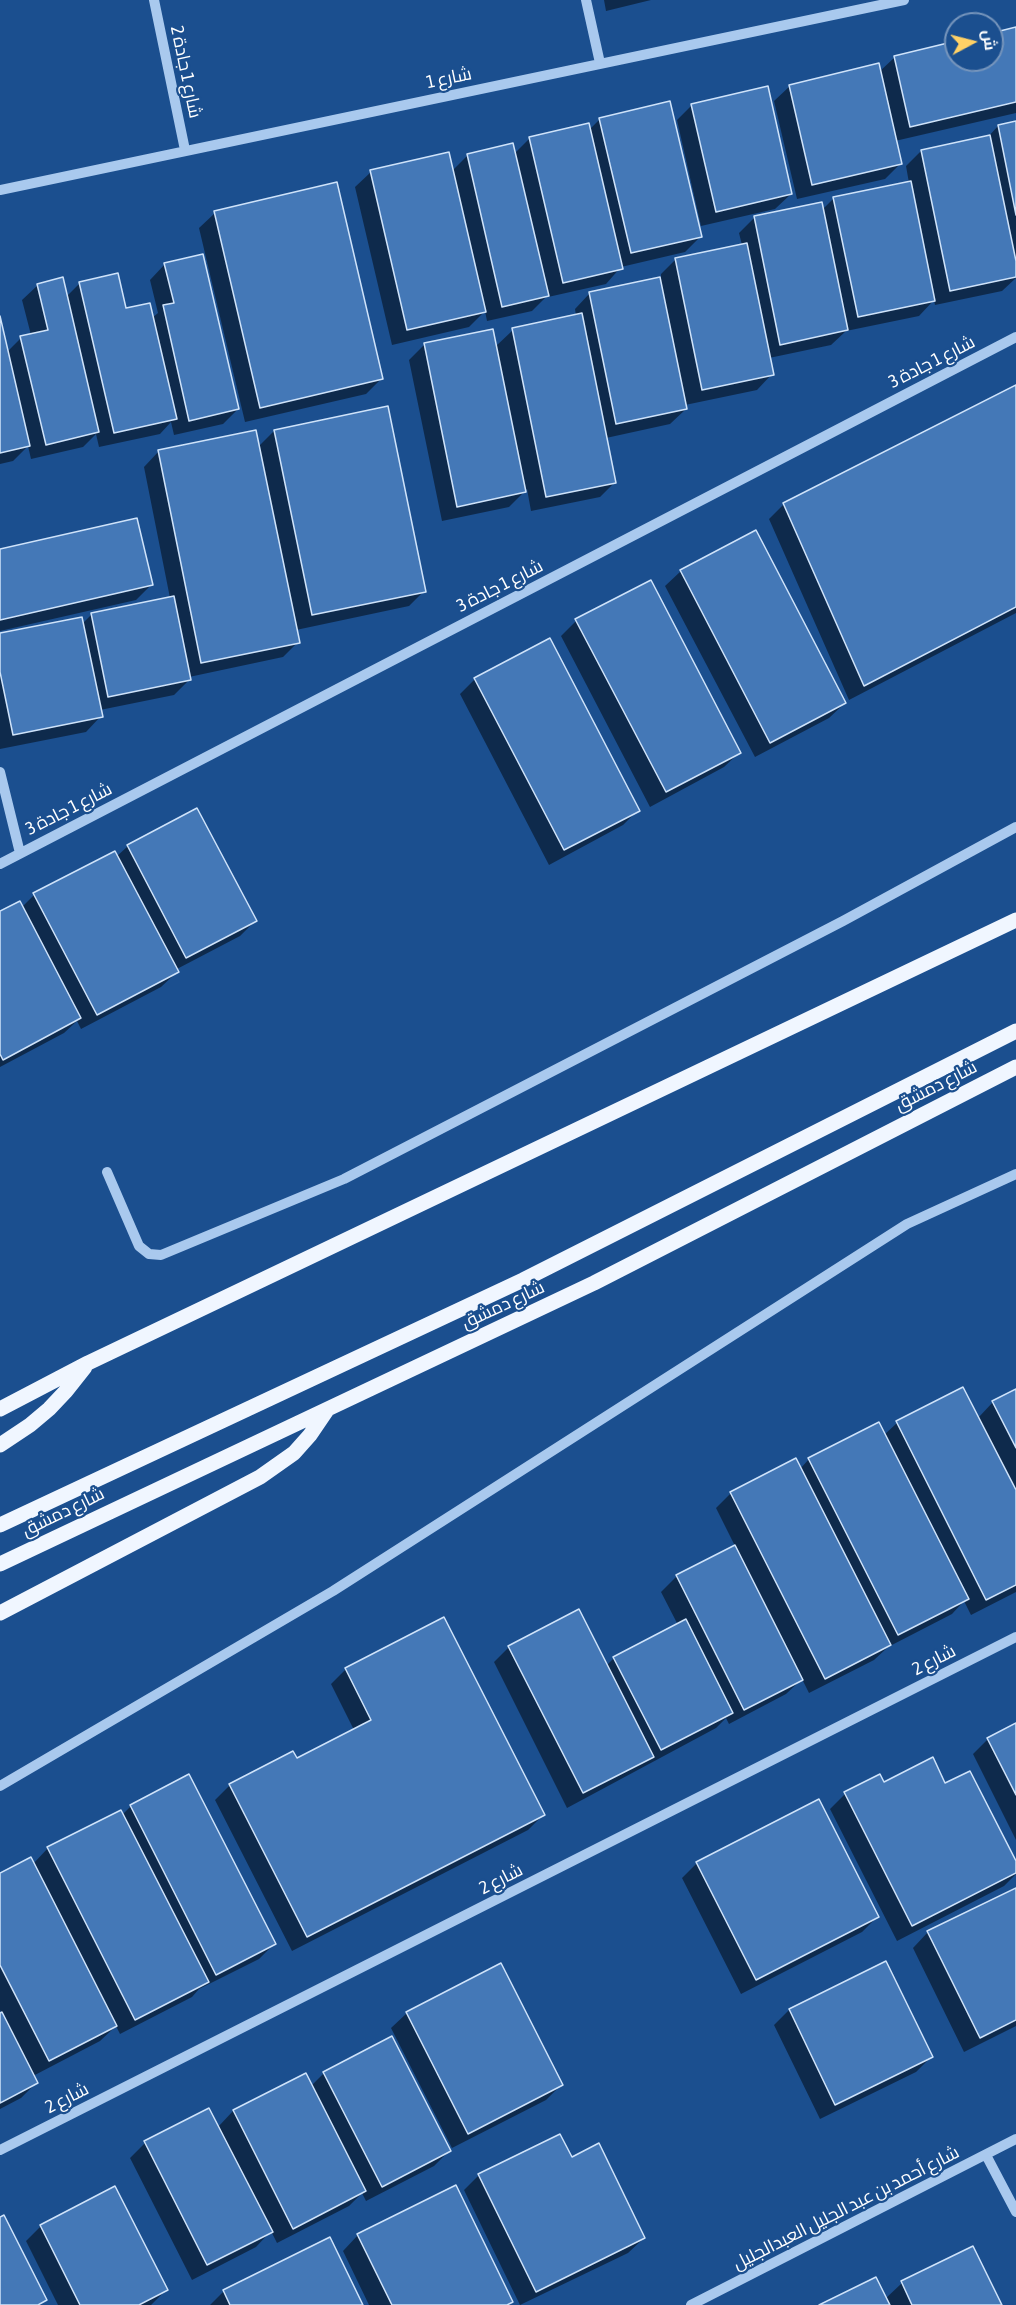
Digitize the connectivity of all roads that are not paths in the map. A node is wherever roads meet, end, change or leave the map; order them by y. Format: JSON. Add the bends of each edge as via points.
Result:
{"nodes":[{"id":1,"x":154,"y":0,"type":"edge"},
{"id":2,"x":586,"y":0,"type":"edge"},
{"id":3,"x":904,"y":0,"type":"edge"},
{"id":4,"x":600,"y":63,"type":"junction"},
{"id":5,"x":185,"y":150,"type":"junction"},
{"id":6,"x":0,"y":190,"type":"edge"},
{"id":7,"x":1016,"y":337,"type":"edge"},
{"id":8,"x":0,"y":772,"type":"edge"},
{"id":9,"x":1016,"y":827,"type":"edge"},
{"id":10,"x":20,"y":853,"type":"junction"},
{"id":11,"x":0,"y":864,"type":"edge"},
{"id":12,"x":1016,"y":920,"type":"edge"},
{"id":13,"x":1016,"y":1031,"type":"edge"},
{"id":14,"x":1016,"y":1067,"type":"edge"},
{"id":15,"x":107,"y":1172,"type":"dead end"},
{"id":16,"x":1016,"y":1174,"type":"edge"},
{"id":17,"x":88,"y":1363,"type":"junction"},
{"id":18,"x":0,"y":1408,"type":"edge"},
{"id":19,"x":327,"y":1410,"type":"junction"},
{"id":20,"x":0,"y":1445,"type":"edge"},
{"id":21,"x":0,"y":1525,"type":"edge"},
{"id":22,"x":0,"y":1564,"type":"edge"},
{"id":23,"x":0,"y":1613,"type":"edge"},
{"id":24,"x":1016,"y":1637,"type":"edge"},
{"id":25,"x":0,"y":1786,"type":"edge"},
{"id":26,"x":1016,"y":2139,"type":"edge"},
{"id":27,"x":0,"y":2150,"type":"edge"},
{"id":28,"x":986,"y":2155,"type":"junction"},
{"id":29,"x":1016,"y":2212,"type":"edge"},
{"id":30,"x":691,"y":2305,"type":"edge"}],
"edges":[{"from":1,"to":5,"type":"street","name":"شارع 1 جادة 2"},
{"from":2,"to":4,"type":"street"},
{"from":3,"to":4,"type":"street","name":"شارع 1"},
{"from":4,"to":5,"type":"street","name":"شارع 1"},
{"from":5,"to":6,"type":"street","name":"شارع 1"},
{"from":7,"to":10,"type":"street","name":"شارع 1 جادة 3"},
{"from":8,"to":10,"type":"street"},
{"from":9,"to":15,"type":"street","via":[[344,1179],[161,1255],[149,1254],[139,1246]]},
{"from":10,"to":11,"type":"street","name":"شارع 1 جادة 3"},
{"from":12,"to":17,"type":"main road"},
{"from":13,"to":21,"type":"main road","via":[[523,1280]]},
{"from":14,"to":19,"type":"main road","name":"شارع دمشق","via":[[594,1283]]},
{"from":16,"to":25,"type":"street","via":[[907,1224],[333,1591]]},
{"from":17,"to":18,"type":"main road"},
{"from":17,"to":20,"type":"main road","via":[[49,1409]]},
{"from":19,"to":22,"type":"main road","name":"شارع دمشق"},
{"from":19,"to":23,"type":"main road","via":[[294,1453],[260,1477]]},
{"from":24,"to":27,"type":"street","name":"شارع 2"},
{"from":26,"to":28,"type":"street","name":"شارع أحمد بن عبد الجليل العبدالجليل"},
{"from":28,"to":29,"type":"street"},
{"from":28,"to":30,"type":"street","name":"شارع أحمد بن عبد الجليل العبدالجليل"}]}
